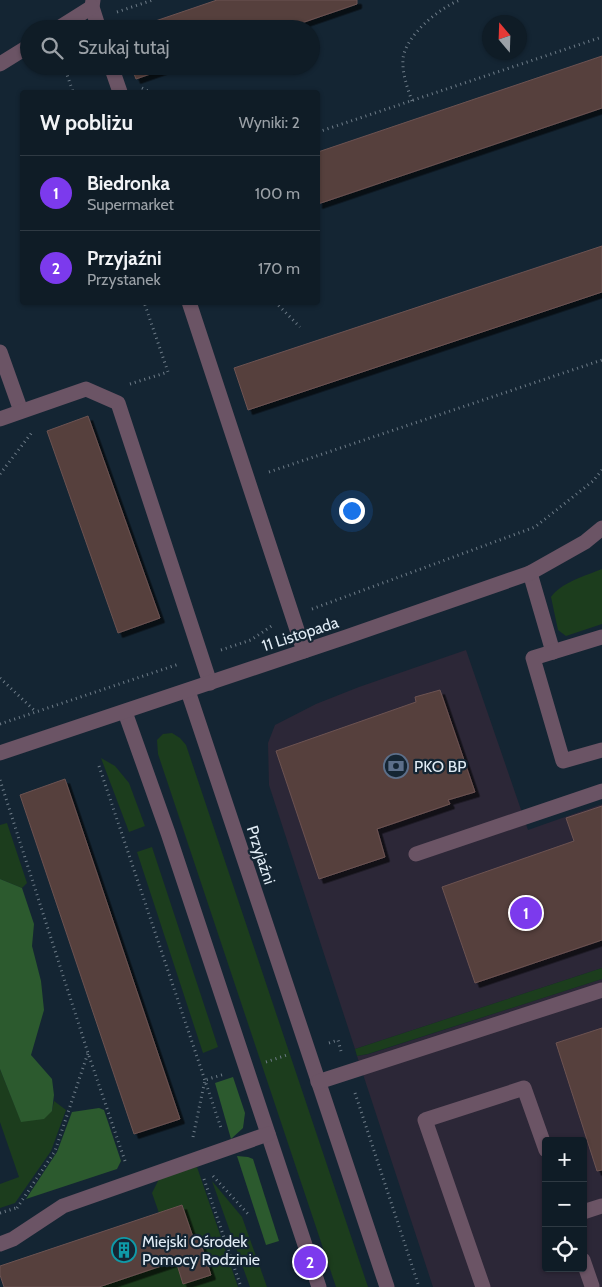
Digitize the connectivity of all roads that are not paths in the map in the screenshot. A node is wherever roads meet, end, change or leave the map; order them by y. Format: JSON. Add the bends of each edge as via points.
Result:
{"nodes":[{"id":1,"x":93,"y":4,"type":"edge"},
{"id":2,"x":70,"y":20,"type":"edge"},
{"id":3,"x":97,"y":20,"type":"edge"},
{"id":4,"x":20,"y":52,"type":"edge"},
{"id":5,"x":0,"y":64,"type":"edge"},
{"id":6,"x":114,"y":75,"type":"edge"},
{"id":7,"x":119,"y":90,"type":"edge"},
{"id":8,"x":190,"y":305,"type":"edge"},
{"id":9,"x":0,"y":352,"type":"edge"},
{"id":10,"x":21,"y":411,"type":"junction"},
{"id":11,"x":0,"y":418,"type":"edge"},
{"id":12,"x":602,"y":528,"type":"edge"},
{"id":13,"x":530,"y":573,"type":"junction"},
{"id":14,"x":602,"y":637,"type":"edge"},
{"id":15,"x":304,"y":651,"type":"junction"},
{"id":16,"x":554,"y":652,"type":"junction"},
{"id":17,"x":210,"y":683,"type":"junction"},
{"id":18,"x":188,"y":690,"type":"junction"},
{"id":19,"x":125,"y":712,"type":"junction"},
{"id":20,"x":0,"y":753,"type":"edge"},
{"id":21,"x":601,"y":753,"type":"edge"},
{"id":22,"x":602,"y":791,"type":"edge"},
{"id":23,"x":416,"y":854,"type":"dead end"},
{"id":24,"x":602,"y":990,"type":"edge"},
{"id":25,"x":318,"y":1082,"type":"junction"},
{"id":26,"x":268,"y":1134,"type":"junction"},
{"id":27,"x":542,"y":1139,"type":"edge"},
{"id":28,"x":602,"y":1206,"type":"edge"},
{"id":29,"x":587,"y":1211,"type":"edge"},
{"id":30,"x":0,"y":1244,"type":"edge"},
{"id":31,"x":587,"y":1272,"type":"edge"},
{"id":32,"x":319,"y":1287,"type":"edge"},
{"id":33,"x":387,"y":1287,"type":"edge"},
{"id":34,"x":483,"y":1287,"type":"edge"},
{"id":35,"x":591,"y":1287,"type":"edge"}],
"edges":[{"from":1,"to":2,"type":"street"},
{"from":1,"to":3,"type":"street"},
{"from":4,"to":5,"type":"street"},
{"from":6,"to":7,"type":"street"},
{"from":8,"to":15,"type":"street"},
{"from":9,"to":10,"type":"street"},
{"from":10,"to":11,"type":"street"},
{"from":10,"to":17,"type":"street","via":[[86,389],[118,403]]},
{"from":12,"to":13,"type":"street","name":"11 Listopada","via":[[585,542]]},
{"from":13,"to":15,"type":"street","name":"11 Listopada"},
{"from":13,"to":16,"type":"street"},
{"from":14,"to":16,"type":"street"},
{"from":15,"to":17,"type":"street","name":"11 Listopada"},
{"from":16,"to":21,"type":"street","via":[[532,658],[563,761]]},
{"from":17,"to":18,"type":"street","name":"11 Listopada"},
{"from":18,"to":19,"type":"street","name":"11 Listopada"},
{"from":18,"to":25,"type":"street","name":"Przyjaźni"},
{"from":19,"to":20,"type":"street","name":"11 Listopada"},
{"from":19,"to":26,"type":"street"},
{"from":22,"to":23,"type":"street"},
{"from":24,"to":25,"type":"street"},
{"from":25,"to":33,"type":"street","name":"Przyjaźni"},
{"from":26,"to":30,"type":"street","via":[[63,1206]]},
{"from":26,"to":32,"type":"street"},
{"from":27,"to":34,"type":"street","via":[[524,1088],[425,1120]]},
{"from":28,"to":29,"type":"street"},
{"from":31,"to":35,"type":"street"}]}
